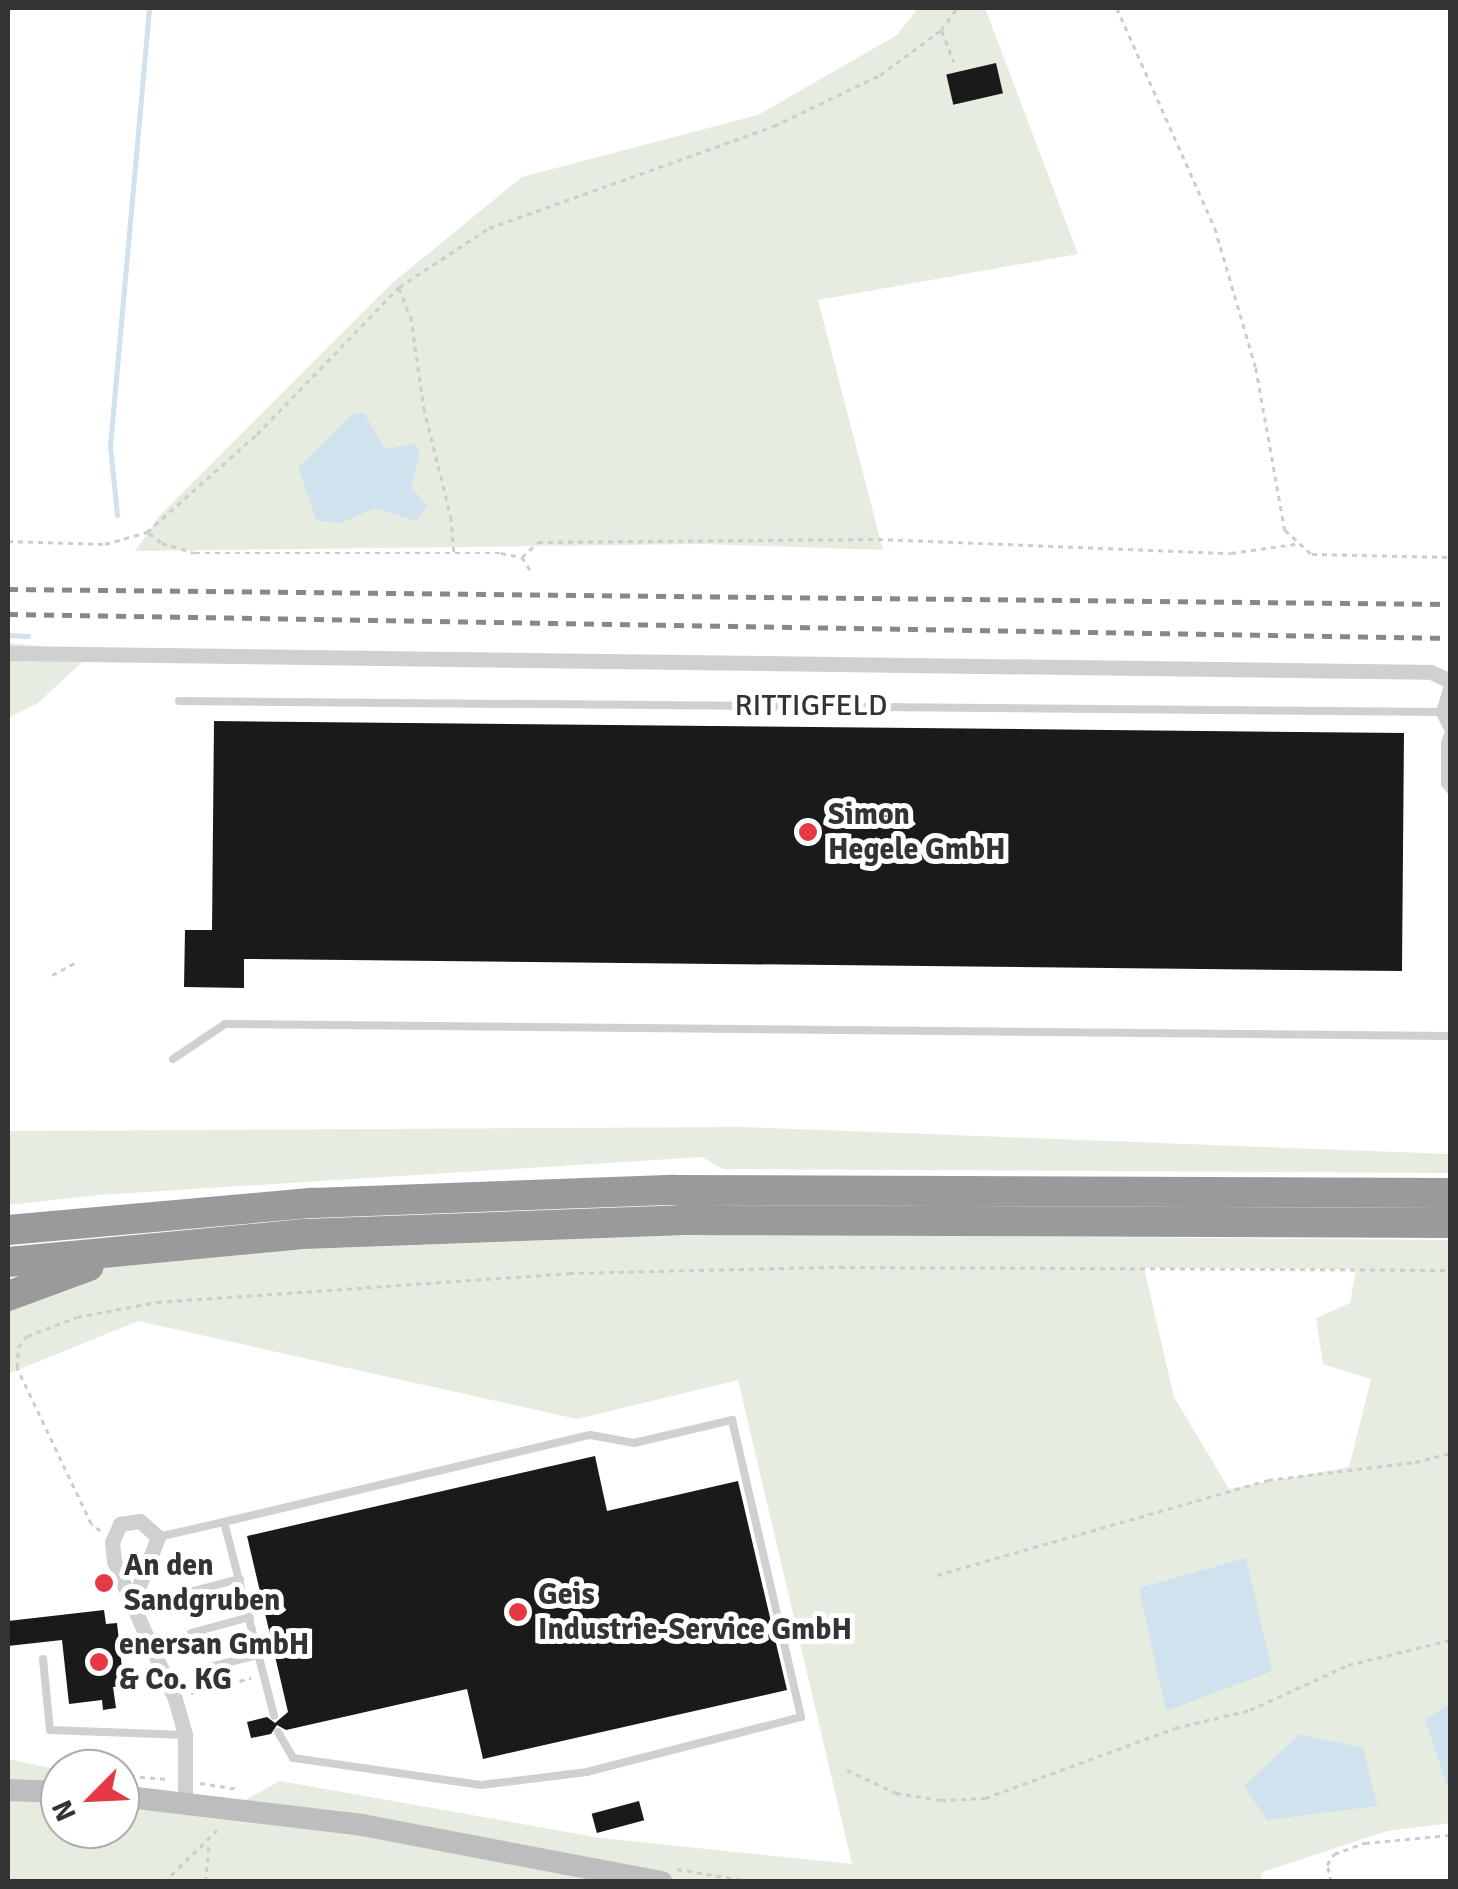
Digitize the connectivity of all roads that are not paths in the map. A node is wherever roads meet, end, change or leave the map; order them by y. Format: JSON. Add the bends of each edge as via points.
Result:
{"nodes":[{"id":1,"x":8,"y":653,"type":"edge"},
{"id":2,"x":1450,"y":681,"type":"edge"},
{"id":3,"x":1450,"y":689,"type":"edge"},
{"id":4,"x":179,"y":701,"type":"dead end"},
{"id":5,"x":1448,"y":723,"type":"edge"},
{"id":6,"x":1450,"y":790,"type":"edge"},
{"id":7,"x":1450,"y":1036,"type":"edge"},
{"id":8,"x":173,"y":1059,"type":"dead end"},
{"id":9,"x":1450,"y":1192,"type":"edge"},
{"id":10,"x":1450,"y":1223,"type":"edge"},
{"id":11,"x":8,"y":1230,"type":"edge"},
{"id":12,"x":144,"y":1248,"type":"junction"},
{"id":13,"x":8,"y":1262,"type":"edge"},
{"id":14,"x":8,"y":1296,"type":"edge"},
{"id":15,"x":224,"y":1522,"type":"junction"},
{"id":16,"x":158,"y":1537,"type":"junction"},
{"id":17,"x":240,"y":1579,"type":"junction"},
{"id":18,"x":178,"y":1595,"type":"dead end"},
{"id":19,"x":132,"y":1604,"type":"junction"},
{"id":20,"x":250,"y":1617,"type":"junction"},
{"id":21,"x":191,"y":1633,"type":"dead end"},
{"id":22,"x":260,"y":1654,"type":"junction"},
{"id":23,"x":42,"y":1659,"type":"dead end"},
{"id":24,"x":206,"y":1668,"type":"dead end"},
{"id":25,"x":274,"y":1716,"type":"dead end"},
{"id":26,"x":278,"y":1732,"type":"dead end"},
{"id":27,"x":184,"y":1735,"type":"junction"},
{"id":28,"x":8,"y":1790,"type":"edge"},
{"id":29,"x":40,"y":1791,"type":"edge"},
{"id":30,"x":140,"y":1798,"type":"edge"},
{"id":31,"x":185,"y":1801,"type":"junction"},
{"id":32,"x":662,"y":1882,"type":"edge"}],
"edges":[{"from":1,"to":2,"type":"street","via":[[1431,672]]},
{"from":3,"to":5,"type":"street"},
{"from":4,"to":5,"type":"lane","name":"RITTIGFELD"},
{"from":5,"to":6,"type":"lane"},
{"from":7,"to":8,"type":"lane","via":[[225,1024]]},
{"from":9,"to":11,"type":"highway","via":[[674,1190],[313,1203]]},
{"from":10,"to":12,"type":"highway","via":[[680,1220],[304,1234]]},
{"from":12,"to":13,"type":"highway"},
{"from":12,"to":14,"type":"highway"},
{"from":15,"to":16,"type":"lane"},
{"from":15,"to":17,"type":"lane"},
{"from":15,"to":26,"type":"lane","via":[[590,1436],[634,1442],[732,1420],[801,1717],[587,1772],[480,1785],[293,1758]]},
{"from":16,"to":19,"type":"street"},
{"from":16,"to":19,"type":"street","via":[[140,1521],[120,1524],[112,1542]]},
{"from":17,"to":18,"type":"lane"},
{"from":17,"to":20,"type":"lane"},
{"from":19,"to":27,"type":"street","via":[[176,1699]]},
{"from":20,"to":21,"type":"lane"},
{"from":20,"to":22,"type":"lane"},
{"from":22,"to":24,"type":"lane"},
{"from":22,"to":25,"type":"lane"},
{"from":23,"to":27,"type":"lane","via":[[50,1730]]},
{"from":27,"to":31,"type":"street"},
{"from":28,"to":29,"type":"main road"},
{"from":30,"to":31,"type":"main road"},
{"from":31,"to":32,"type":"main road","via":[[362,1825]]}]}
